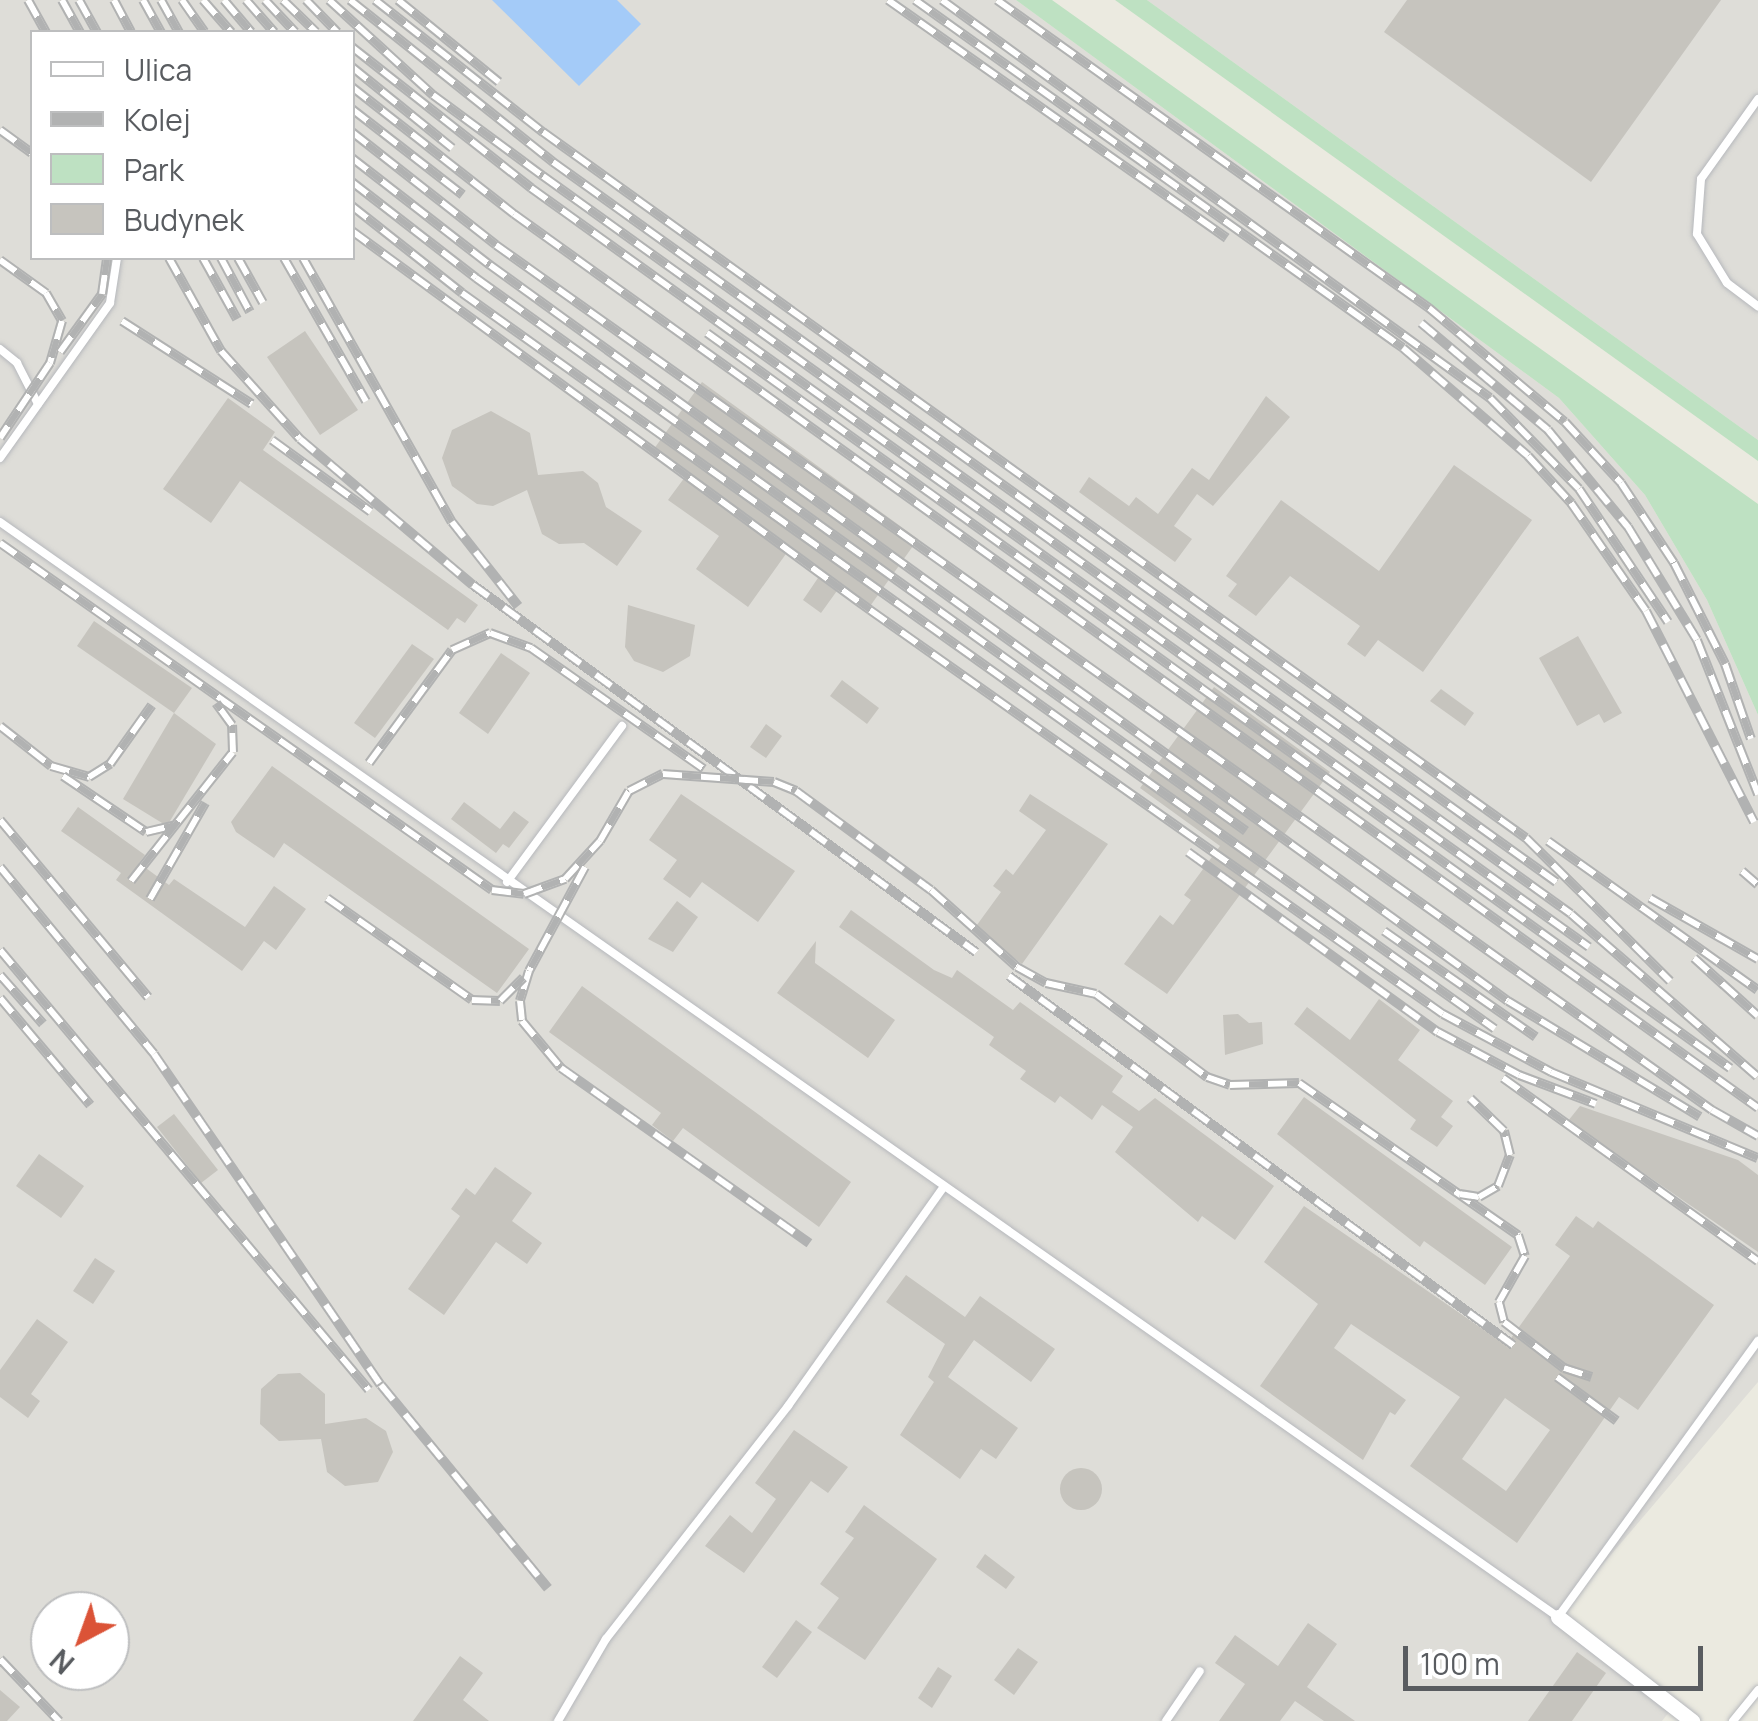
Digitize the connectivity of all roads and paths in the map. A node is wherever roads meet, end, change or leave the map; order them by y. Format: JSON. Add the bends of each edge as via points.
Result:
{"nodes":[{"id":1,"x":1758,"y":99,"type":"edge"},
{"id":2,"x":117,"y":260,"type":"edge"},
{"id":3,"x":1758,"y":306,"type":"edge"},
{"id":4,"x":0,"y":349,"type":"edge"},
{"id":5,"x":38,"y":404,"type":"junction"},
{"id":6,"x":0,"y":458,"type":"edge"},
{"id":7,"x":0,"y":522,"type":"edge"},
{"id":8,"x":622,"y":726,"type":"dead end"},
{"id":9,"x":507,"y":882,"type":"junction"},
{"id":10,"x":942,"y":1189,"type":"junction"},
{"id":11,"x":1758,"y":1342,"type":"edge"},
{"id":12,"x":1558,"y":1618,"type":"junction"},
{"id":13,"x":1200,"y":1670,"type":"dead end"},
{"id":14,"x":1758,"y":1690,"type":"edge"},
{"id":15,"x":558,"y":1721,"type":"edge"},
{"id":16,"x":1166,"y":1721,"type":"edge"},
{"id":17,"x":1692,"y":1721,"type":"edge"},
{"id":18,"x":1734,"y":1721,"type":"edge"}],
"edges":[{"from":1,"to":3,"type":"lane","via":[[1701,179],[1697,234],[1726,283]]},
{"from":2,"to":5,"type":"lane","via":[[110,303]]},
{"from":4,"to":5,"type":"lane","via":[[17,363]]},
{"from":5,"to":6,"type":"lane"},
{"from":7,"to":9,"type":"lane"},
{"from":8,"to":9,"type":"lane"},
{"from":9,"to":10,"type":"lane"},
{"from":10,"to":12,"type":"lane"},
{"from":10,"to":15,"type":"lane","via":[[788,1406],[606,1639]]},
{"from":11,"to":12,"type":"lane"},
{"from":12,"to":17,"type":"street"},
{"from":13,"to":16,"type":"lane"},
{"from":14,"to":18,"type":"lane"}]}
